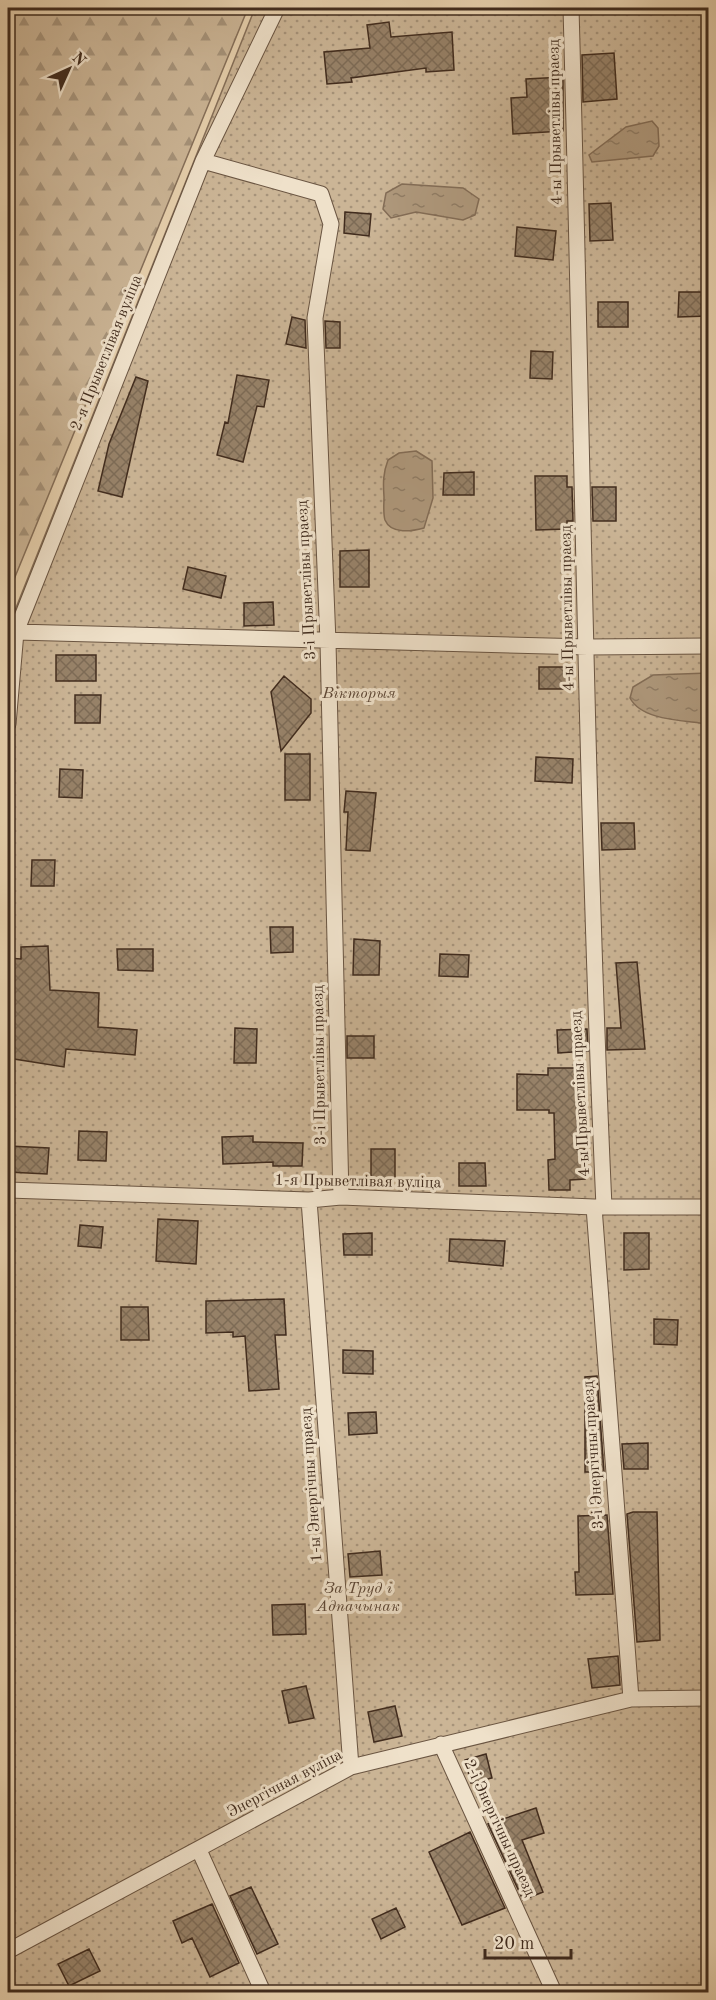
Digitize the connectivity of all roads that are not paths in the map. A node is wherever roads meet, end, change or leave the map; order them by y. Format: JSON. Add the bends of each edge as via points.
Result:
{"nodes":[{"id":1,"x":278,"y":8,"type":"edge"},
{"id":2,"x":571,"y":8,"type":"edge"},
{"id":3,"x":203,"y":161,"type":"junction"},
{"id":4,"x":16,"y":632,"type":"junction"},
{"id":5,"x":328,"y":642,"type":"junction"},
{"id":6,"x":708,"y":645,"type":"edge"},
{"id":7,"x":588,"y":647,"type":"junction"},
{"id":8,"x":8,"y":724,"type":"edge"},
{"id":9,"x":8,"y":1190,"type":"edge"},
{"id":10,"x":342,"y":1197,"type":"junction"},
{"id":11,"x":309,"y":1200,"type":"junction"},
{"id":12,"x":599,"y":1207,"type":"junction"},
{"id":13,"x":708,"y":1207,"type":"edge"},
{"id":14,"x":708,"y":1698,"type":"edge"},
{"id":15,"x":631,"y":1700,"type":"junction"},
{"id":16,"x":441,"y":1744,"type":"junction"},
{"id":17,"x":351,"y":1767,"type":"junction"},
{"id":18,"x":199,"y":1850,"type":"junction"},
{"id":19,"x":8,"y":1951,"type":"edge"},
{"id":20,"x":263,"y":1992,"type":"edge"},
{"id":21,"x":554,"y":1992,"type":"edge"}],
"edges":[{"from":1,"to":3,"type":"lane","name":"2-я Прыветлівая вуліца"},
{"from":2,"to":7,"type":"lane","name":"4-ы Прыветлівы праезд"},
{"from":3,"to":4,"type":"lane","name":"2-я Прыветлівая вуліца"},
{"from":3,"to":5,"type":"lane","name":"3-і Прыветлівы праезд","via":[[321,194],[331,224],[315,318]]},
{"from":4,"to":5,"type":"lane"},
{"from":4,"to":8,"type":"lane","name":"2-я Прыветлівая вуліца"},
{"from":5,"to":7,"type":"lane"},
{"from":5,"to":10,"type":"lane","name":"3-і Прыветлівы праезд"},
{"from":6,"to":7,"type":"lane"},
{"from":7,"to":12,"type":"lane","name":"4-ы Прыветлівы праезд"},
{"from":9,"to":11,"type":"lane","name":"1-я Прыветлівая вуліца"},
{"from":10,"to":11,"type":"lane","name":"1-я Прыветлівая вуліца"},
{"from":10,"to":12,"type":"lane","name":"1-я Прыветлівая вуліца"},
{"from":11,"to":17,"type":"lane","name":"1-ы Энергічны праезд"},
{"from":12,"to":13,"type":"lane","name":"1-я Прыветлівая вуліца"},
{"from":12,"to":15,"type":"lane","name":"3-і Энергічны праезд"},
{"from":14,"to":15,"type":"lane","name":"Энергічная вуліца"},
{"from":15,"to":16,"type":"lane","name":"Энергічная вуліца"},
{"from":16,"to":17,"type":"lane","name":"Энергічная вуліца"},
{"from":16,"to":21,"type":"lane","name":"2-і Энергічны праезд"},
{"from":17,"to":18,"type":"lane","name":"Энергічная вуліца"},
{"from":18,"to":19,"type":"lane","name":"Энергічная вуліца"},
{"from":18,"to":20,"type":"lane"}]}
